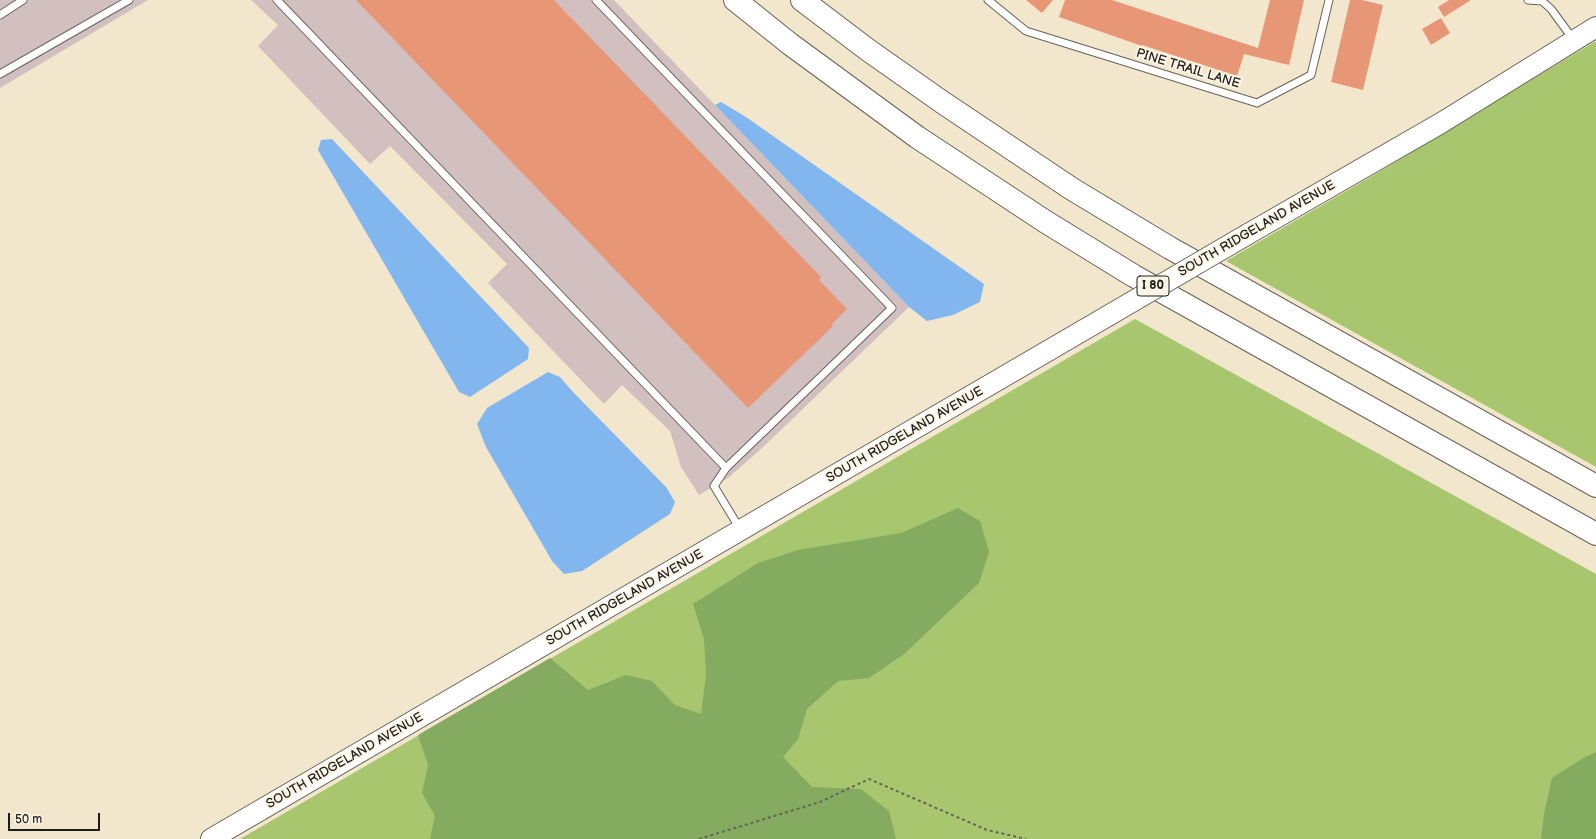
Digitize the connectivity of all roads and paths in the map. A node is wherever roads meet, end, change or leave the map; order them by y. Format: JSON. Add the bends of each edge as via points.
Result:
{"nodes":[{"id":1,"x":23,"y":0,"type":"edge"},
{"id":2,"x":129,"y":0,"type":"edge"},
{"id":3,"x":277,"y":0,"type":"edge"},
{"id":4,"x":596,"y":0,"type":"edge"},
{"id":5,"x":735,"y":0,"type":"edge"},
{"id":6,"x":802,"y":0,"type":"edge"},
{"id":7,"x":988,"y":0,"type":"edge"},
{"id":8,"x":1329,"y":0,"type":"edge"},
{"id":9,"x":1528,"y":0,"type":"edge"},
{"id":10,"x":0,"y":16,"type":"edge"},
{"id":11,"x":1596,"y":27,"type":"edge"},
{"id":12,"x":1574,"y":41,"type":"junction"},
{"id":13,"x":0,"y":74,"type":"edge"},
{"id":14,"x":726,"y":468,"type":"junction"},
{"id":15,"x":1596,"y":486,"type":"edge"},
{"id":16,"x":741,"y":531,"type":"junction"},
{"id":17,"x":1596,"y":534,"type":"edge"},
{"id":18,"x":211,"y":839,"type":"edge"},
{"id":19,"x":699,"y":839,"type":"edge"},
{"id":20,"x":1026,"y":839,"type":"edge"}],
"edges":[{"from":1,"to":10,"type":"lane"},
{"from":2,"to":13,"type":"lane"},
{"from":3,"to":14,"type":"lane"},
{"from":4,"to":14,"type":"lane","via":[[892,308]]},
{"from":5,"to":17,"type":"highway","number":"I 80","via":[[911,133],[1046,222],[1134,276]]},
{"from":6,"to":15,"type":"highway","via":[[942,102],[1072,189],[1170,248]]},
{"from":7,"to":8,"type":"lane","name":"PINE TRAIL LANE","via":[[1026,31],[1257,103],[1311,75]]},
{"from":9,"to":12,"type":"lane","via":[[1542,2],[1551,9]]},
{"from":11,"to":12,"type":"street","name":"SOUTH RIDGELAND AVENUE"},
{"from":12,"to":16,"type":"street","name":"SOUTH RIDGELAND AVENUE","bridge":true,"via":[[1441,123]]},
{"from":14,"to":16,"type":"lane","via":[[714,486]]},
{"from":16,"to":18,"type":"street","name":"SOUTH RIDGELAND AVENUE"},
{"from":19,"to":20,"type":"path","via":[[820,802],[869,779],[987,830]]}]}
